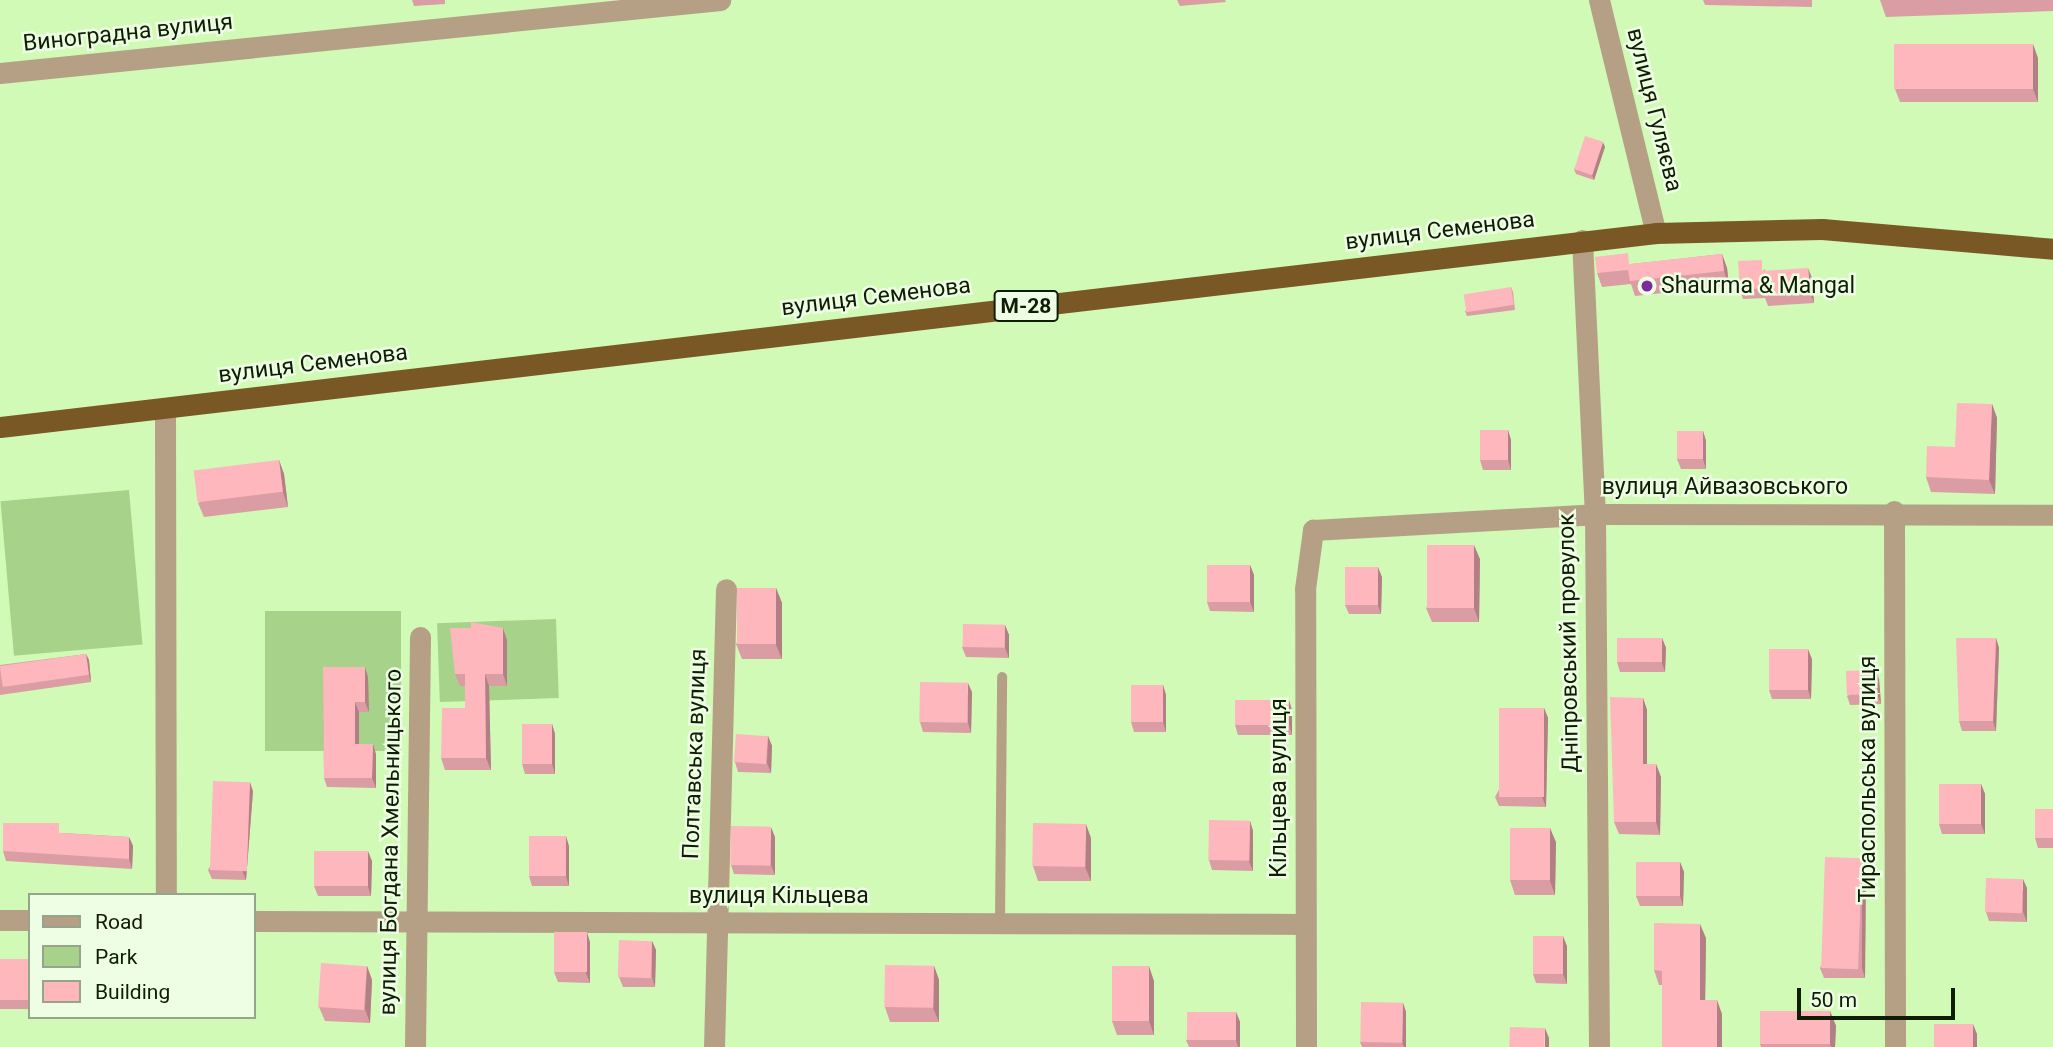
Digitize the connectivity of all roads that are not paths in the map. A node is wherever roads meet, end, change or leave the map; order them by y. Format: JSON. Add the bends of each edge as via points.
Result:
{"nodes":[{"id":1,"x":720,"y":0,"type":"edge"},
{"id":2,"x":1599,"y":0,"type":"edge"},
{"id":3,"x":0,"y":73,"type":"edge"},
{"id":4,"x":1656,"y":233,"type":"junction"},
{"id":5,"x":1582,"y":240,"type":"junction"},
{"id":6,"x":2053,"y":249,"type":"edge"},
{"id":7,"x":165,"y":408,"type":"junction"},
{"id":8,"x":0,"y":428,"type":"edge"},
{"id":9,"x":1894,"y":511,"type":"junction"},
{"id":10,"x":1595,"y":514,"type":"junction"},
{"id":11,"x":2053,"y":515,"type":"edge"},
{"id":12,"x":1313,"y":530,"type":"joint"},
{"id":13,"x":726,"y":589,"type":"dead end"},
{"id":14,"x":420,"y":637,"type":"dead end"},
{"id":15,"x":1002,"y":677,"type":"dead end"},
{"id":16,"x":166,"y":893,"type":"edge"},
{"id":17,"x":0,"y":920,"type":"edge"},
{"id":18,"x":28,"y":920,"type":"edge"},
{"id":19,"x":256,"y":921,"type":"edge"},
{"id":20,"x":717,"y":921,"type":"junction"},
{"id":21,"x":1000,"y":923,"type":"junction"},
{"id":22,"x":1305,"y":924,"type":"junction"},
{"id":23,"x":416,"y":925,"type":"junction"},
{"id":24,"x":415,"y":1047,"type":"edge"},
{"id":25,"x":714,"y":1047,"type":"edge"},
{"id":26,"x":1306,"y":1047,"type":"edge"},
{"id":27,"x":1599,"y":1047,"type":"edge"},
{"id":28,"x":1895,"y":1047,"type":"edge"}],
"edges":[{"from":1,"to":3,"type":"street","name":"Виноградна вулиця"},
{"from":2,"to":4,"type":"street","name":"вулиця Гуляєва"},
{"from":4,"to":5,"type":"highway","name":"вулиця Семенова","number":"М-28"},
{"from":4,"to":6,"type":"highway","name":"вулиця Семенова","number":"М-28","via":[[1822,229]]},
{"from":5,"to":7,"type":"highway","name":"вулиця Семенова","number":"М-28"},
{"from":5,"to":10,"type":"street","name":"Дніпровський провулок"},
{"from":7,"to":8,"type":"highway","name":"вулиця Семенова","number":"М-28"},
{"from":7,"to":16,"type":"street"},
{"from":9,"to":10,"type":"street","name":"вулиця Айвазовського"},
{"from":9,"to":11,"type":"street","name":"вулиця Айвазовського"},
{"from":9,"to":28,"type":"street","name":"Тираспольська вулиця"},
{"from":10,"to":12,"type":"street","name":"вулиця Айвазовського"},
{"from":10,"to":27,"type":"street","name":"Дніпровський провулок"},
{"from":12,"to":22,"type":"street","name":"Кільцева вулиця","via":[[1305,589]]},
{"from":13,"to":20,"type":"street","name":"Полтавська вулиця"},
{"from":14,"to":23,"type":"street","name":"вулиця Богдана Хмельницького"},
{"from":15,"to":21,"type":"lane"},
{"from":17,"to":18,"type":"street"},
{"from":19,"to":23,"type":"street","name":"вулиця Кільцева"},
{"from":20,"to":21,"type":"street","name":"вулиця Кільцева"},
{"from":20,"to":23,"type":"street","name":"вулиця Кільцева"},
{"from":20,"to":25,"type":"street","name":"Полтавська вулиця"},
{"from":21,"to":22,"type":"street","name":"вулиця Кільцева"},
{"from":22,"to":26,"type":"street","name":"Кільцева вулиця"},
{"from":23,"to":24,"type":"street","name":"вулиця Богдана Хмельницького"}]}
